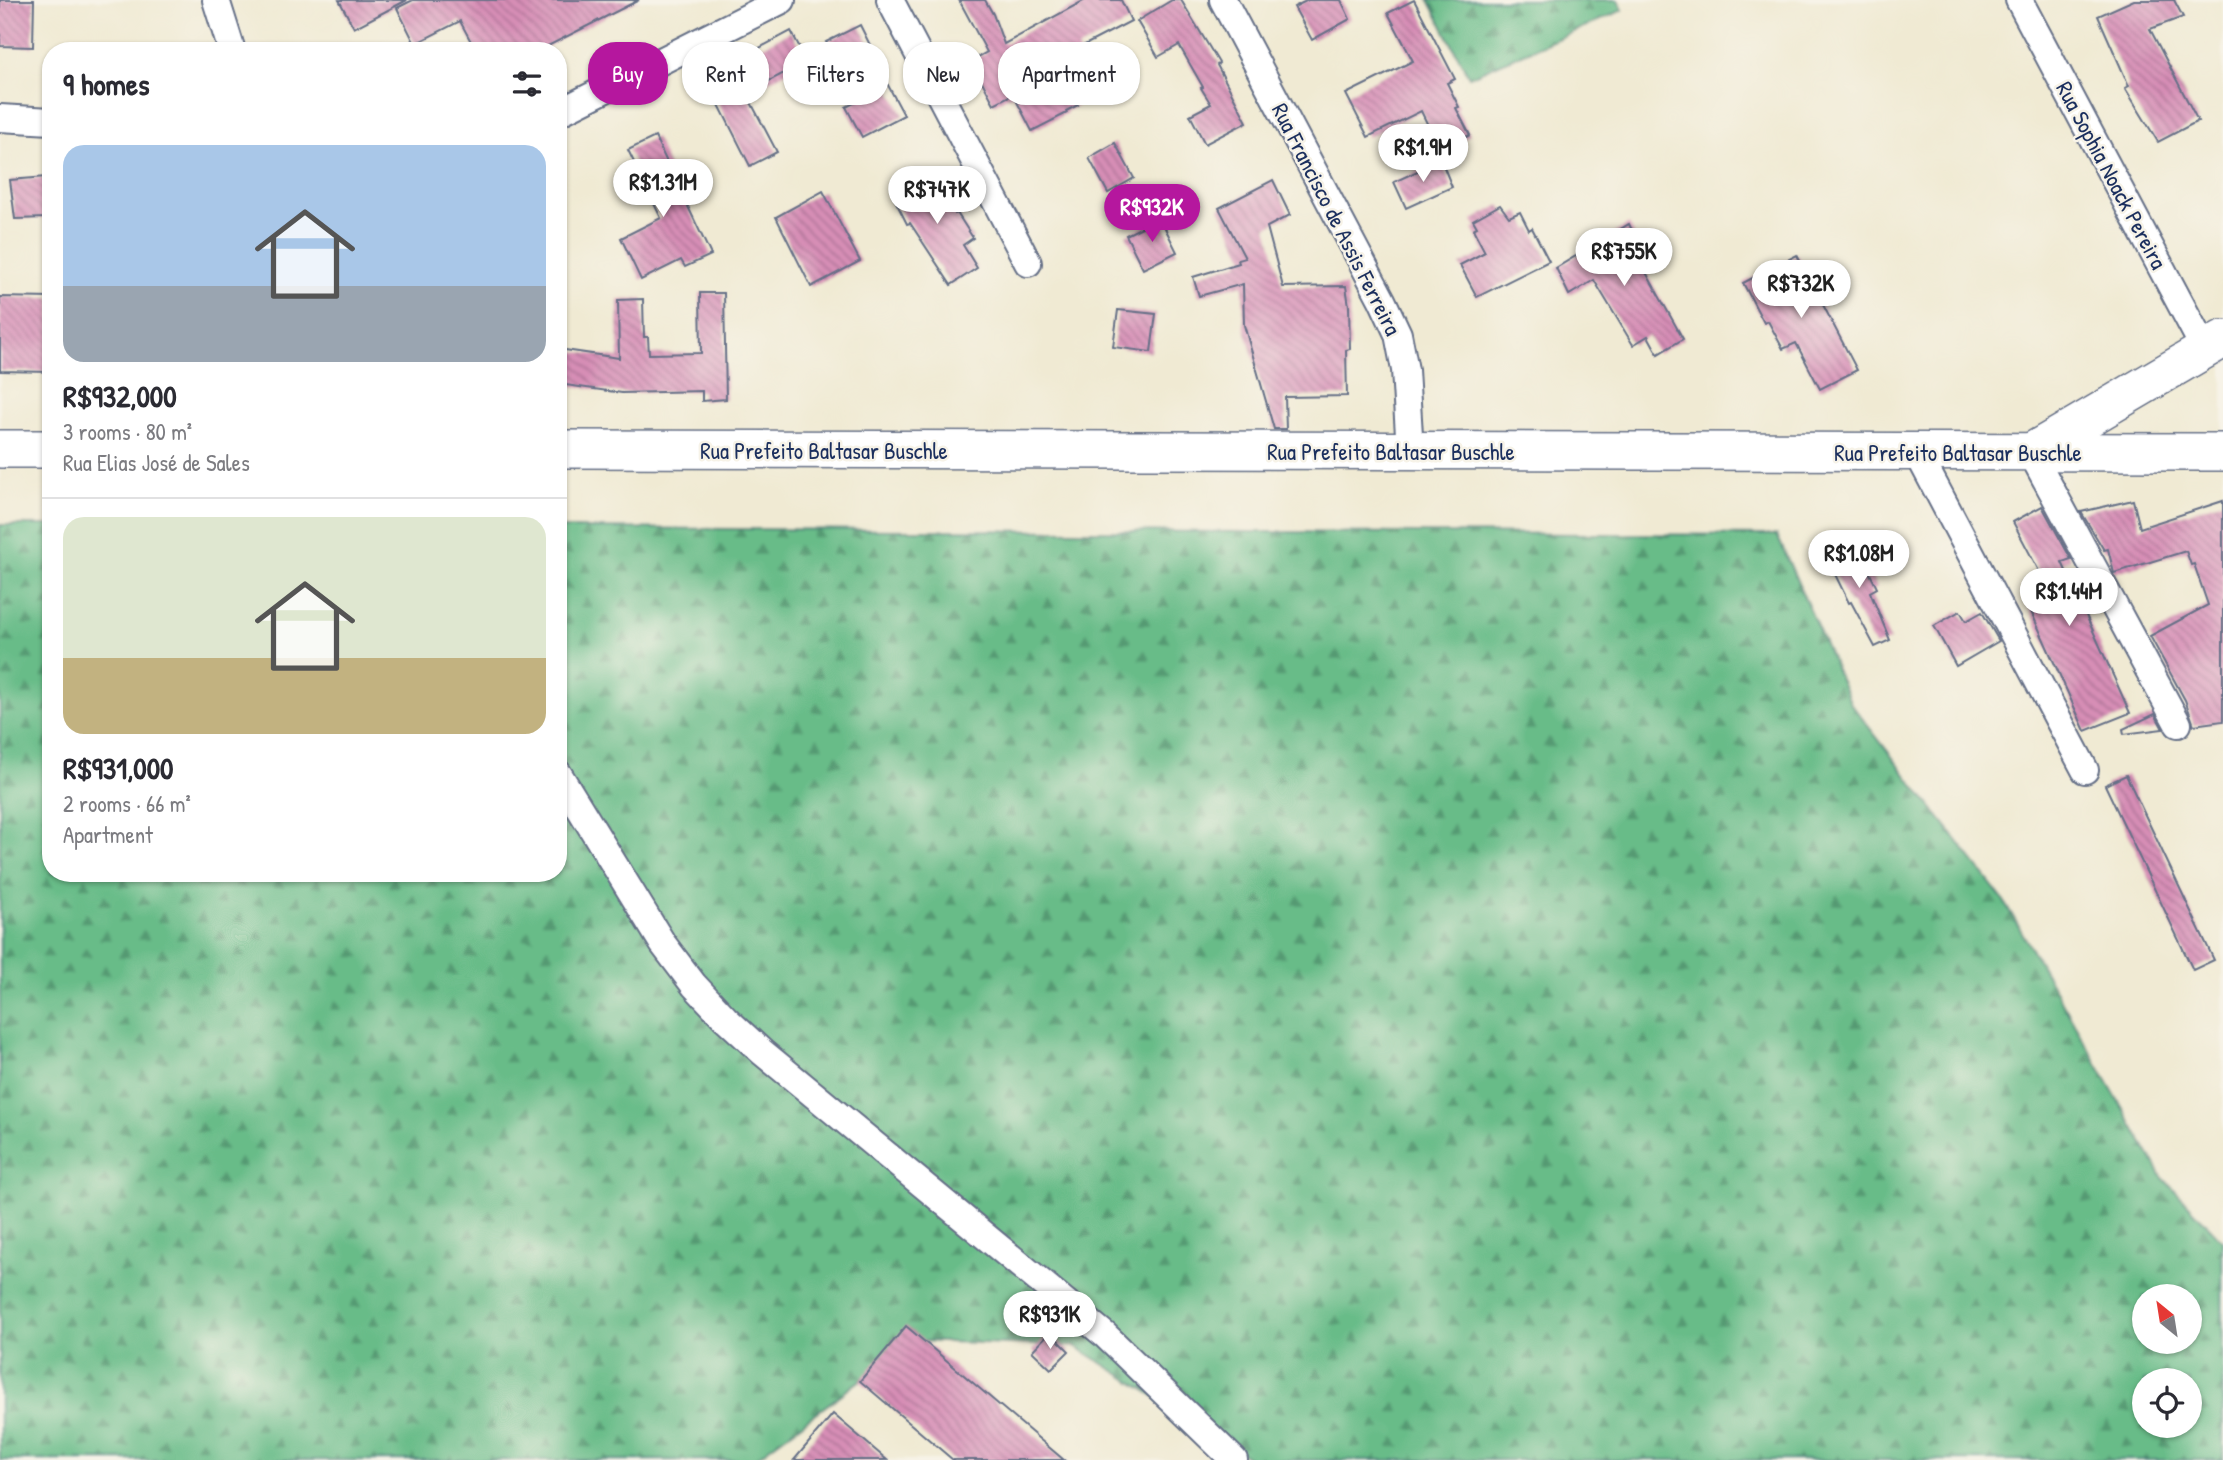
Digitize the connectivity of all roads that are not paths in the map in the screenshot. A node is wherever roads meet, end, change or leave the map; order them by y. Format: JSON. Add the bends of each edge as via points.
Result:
{"nodes":[{"id":1,"x":216,"y":0,"type":"edge"},
{"id":2,"x":782,"y":0,"type":"edge"},
{"id":3,"x":890,"y":0,"type":"edge"},
{"id":4,"x":1223,"y":0,"type":"edge"},
{"id":5,"x":2019,"y":0,"type":"edge"},
{"id":6,"x":229,"y":42,"type":"edge"},
{"id":7,"x":567,"y":108,"type":"edge"},
{"id":8,"x":0,"y":118,"type":"edge"},
{"id":9,"x":42,"y":120,"type":"edge"},
{"id":10,"x":1028,"y":263,"type":"dead end"},
{"id":11,"x":2214,"y":344,"type":"edge"},
{"id":12,"x":2150,"y":382,"type":"junction"},
{"id":13,"x":0,"y":449,"type":"edge"},
{"id":14,"x":42,"y":449,"type":"edge"},
{"id":15,"x":567,"y":449,"type":"edge"},
{"id":16,"x":1410,"y":451,"type":"junction"},
{"id":17,"x":1917,"y":452,"type":"junction"},
{"id":18,"x":2031,"y":452,"type":"junction"},
{"id":19,"x":2156,"y":452,"type":"junction"},
{"id":20,"x":2223,"y":452,"type":"edge"},
{"id":21,"x":2178,"y":724,"type":"dead end"},
{"id":22,"x":2085,"y":771,"type":"dead end"},
{"id":23,"x":567,"y":788,"type":"edge"},
{"id":24,"x":1234,"y":1460,"type":"edge"}],
"edges":[{"from":1,"to":6,"type":"street"},
{"from":2,"to":7,"type":"street"},
{"from":3,"to":10,"type":"street"},
{"from":4,"to":16,"type":"street","name":"Rua Francisco de Assis Ferreira","via":[[1398,334]]},
{"from":5,"to":11,"type":"street","name":"Rua Sophia Noack Pereira"},
{"from":8,"to":9,"type":"street"},
{"from":11,"to":12,"type":"main road"},
{"from":12,"to":18,"type":"main road"},
{"from":12,"to":19,"type":"main road","via":[[2135,411],[2134,425]]},
{"from":13,"to":14,"type":"main road"},
{"from":15,"to":16,"type":"main road","name":"Rua Prefeito Baltasar Buschle"},
{"from":16,"to":17,"type":"main road","name":"Rua Prefeito Baltasar Buschle"},
{"from":17,"to":18,"type":"main road","name":"Rua Prefeito Baltasar Buschle"},
{"from":17,"to":22,"type":"street"},
{"from":18,"to":19,"type":"main road","name":"Rua Prefeito Baltasar Buschle"},
{"from":18,"to":21,"type":"street"},
{"from":19,"to":20,"type":"main road","name":"Rua Prefeito Baltasar Buschle"},
{"from":23,"to":24,"type":"street","via":[[663,944],[725,1018],[1105,1335]]}]}
